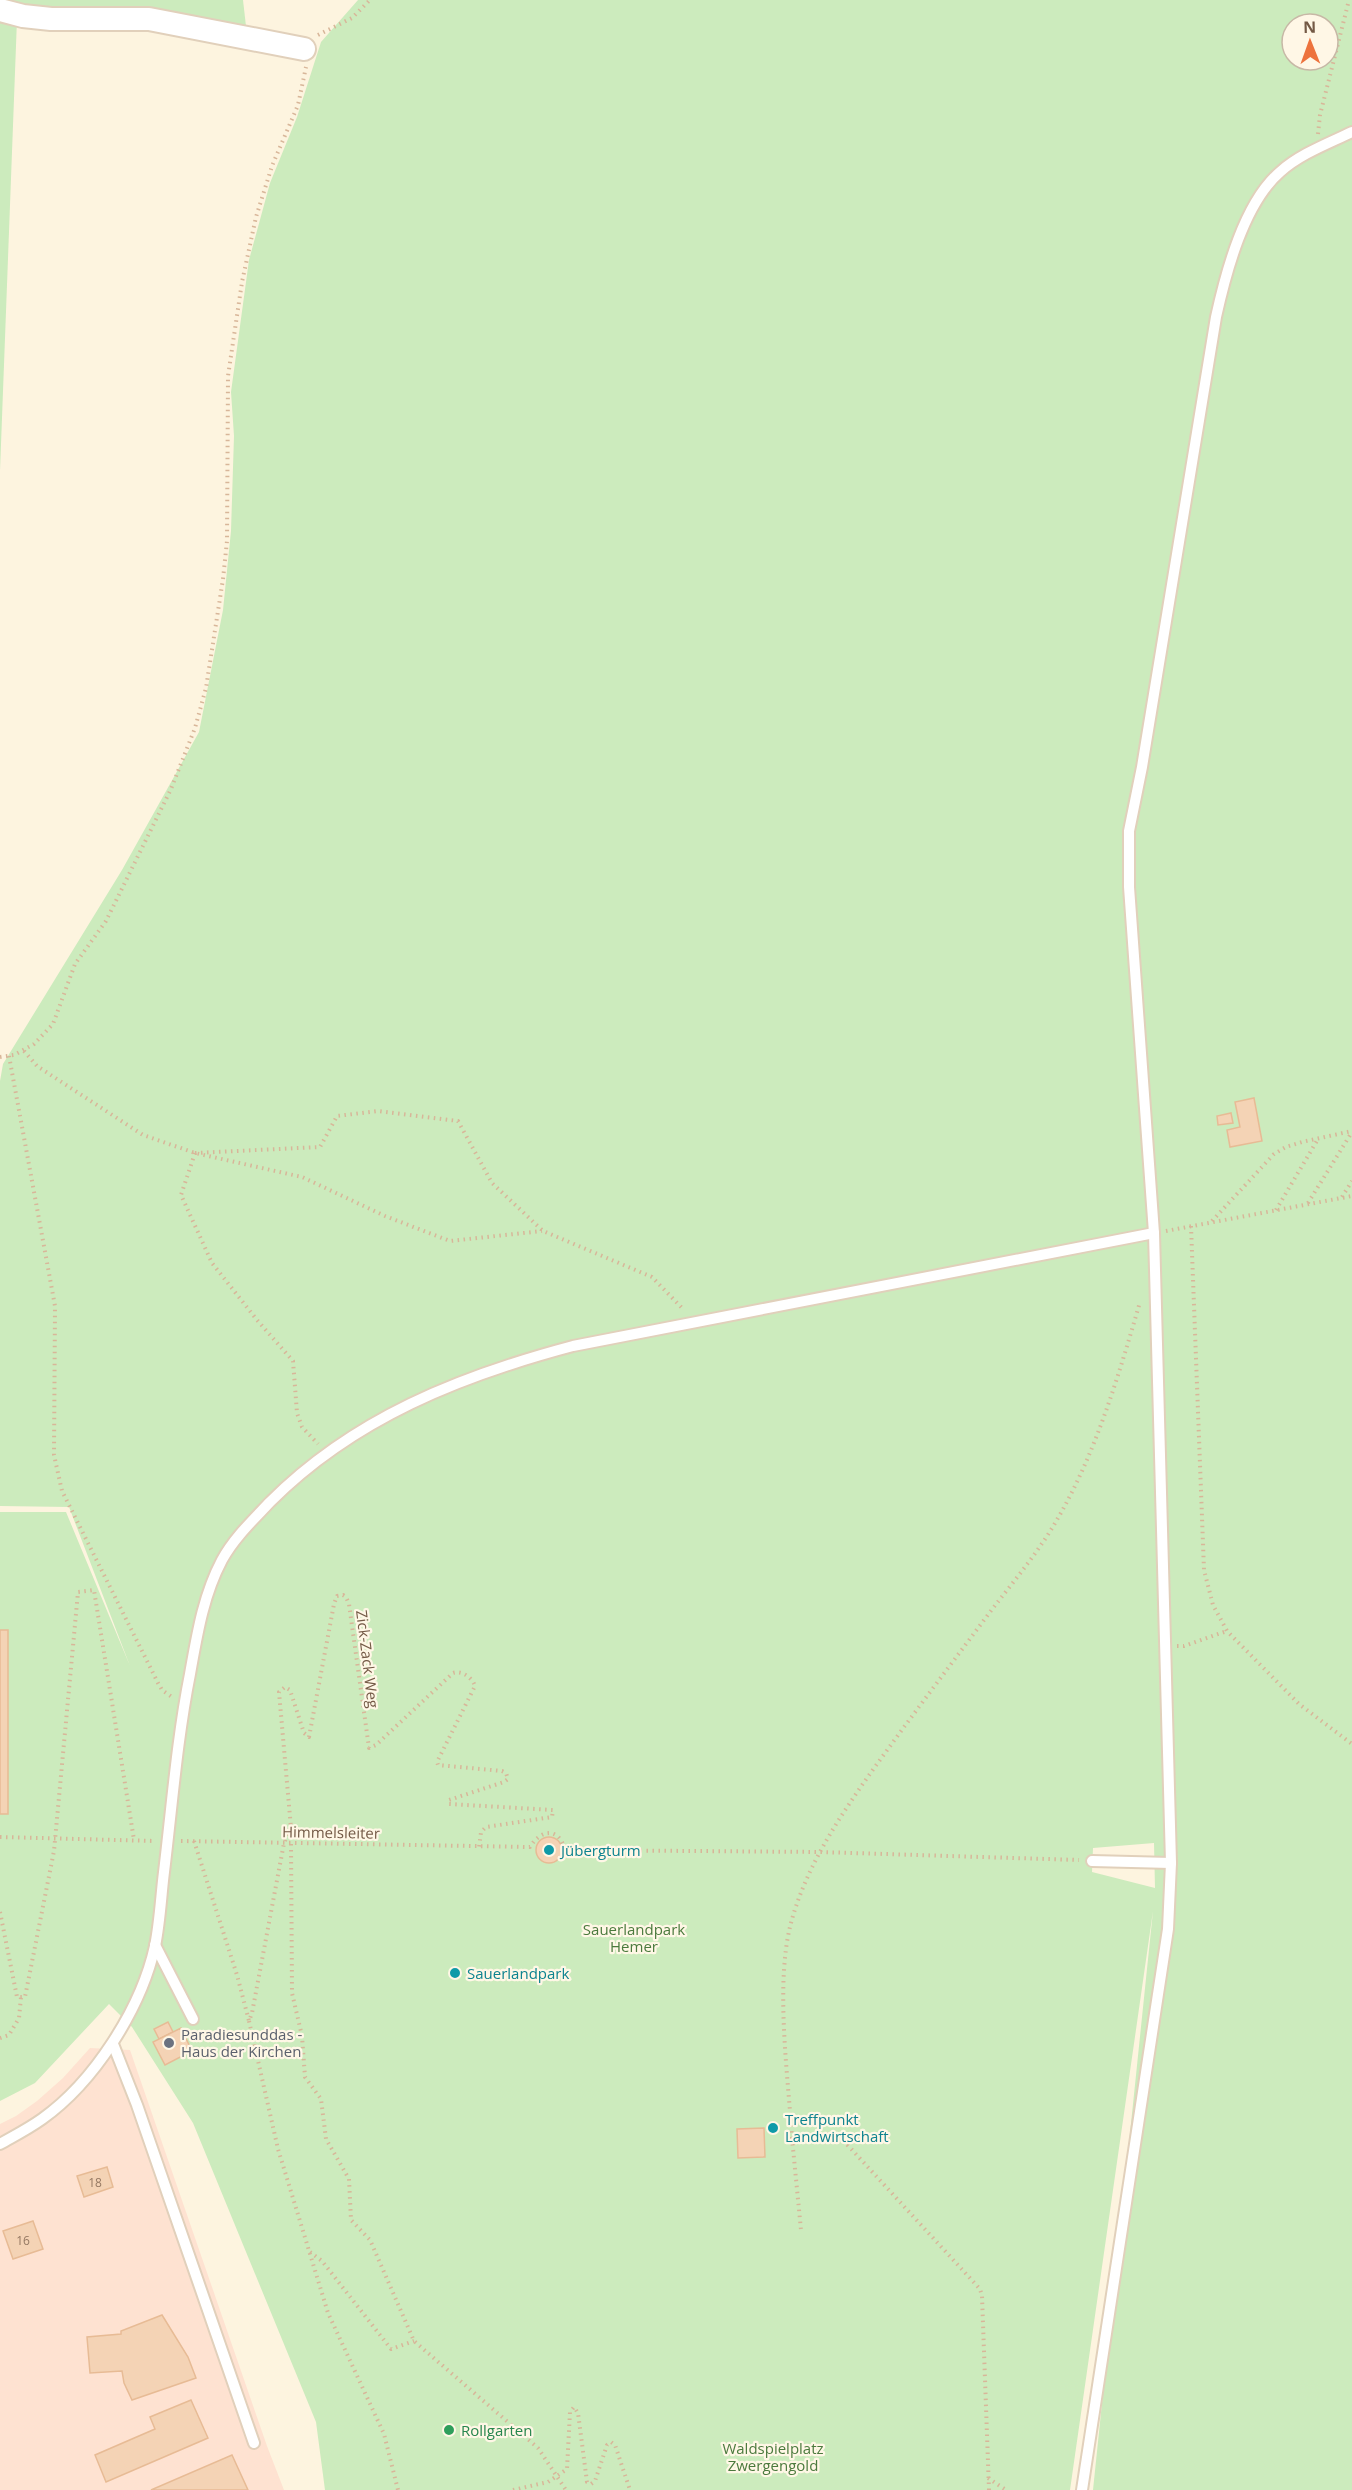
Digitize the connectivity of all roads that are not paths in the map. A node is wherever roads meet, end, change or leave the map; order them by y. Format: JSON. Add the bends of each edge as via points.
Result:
{"nodes":[{"id":1,"x":0,"y":10,"type":"edge"},
{"id":2,"x":304,"y":49,"type":"road end"},
{"id":3,"x":1352,"y":132,"type":"edge"},
{"id":4,"x":1154,"y":1233,"type":"junction"},
{"id":5,"x":1092,"y":1861,"type":"road end"},
{"id":6,"x":1171,"y":1863,"type":"junction"},
{"id":7,"x":155,"y":1945,"type":"junction"},
{"id":8,"x":193,"y":2019,"type":"dead end"},
{"id":9,"x":112,"y":2044,"type":"junction"},
{"id":10,"x":0,"y":2145,"type":"edge"},
{"id":11,"x":254,"y":2443,"type":"dead end"},
{"id":12,"x":1082,"y":2490,"type":"edge"}],
"edges":[{"from":1,"to":2,"type":"street","via":[[51,19],[149,19]]},
{"from":3,"to":4,"type":"lane","via":[[1281,170],[1264,190],[1235,252],[1221,295],[1129,831],[1129,887]]},
{"from":4,"to":6,"type":"lane"},
{"from":4,"to":7,"type":"lane","via":[[573,1346],[493,1369],[424,1396],[326,1454],[286,1486],[236,1539],[205,1601],[185,1700]]},
{"from":5,"to":6,"type":"lane"},
{"from":6,"to":12,"type":"lane","via":[[1168,1929]]},
{"from":7,"to":8,"type":"lane"},
{"from":7,"to":9,"type":"lane","via":[[139,1993]]},
{"from":9,"to":10,"type":"lane","via":[[57,2107]]},
{"from":9,"to":11,"type":"lane","via":[[137,2105]]}]}
